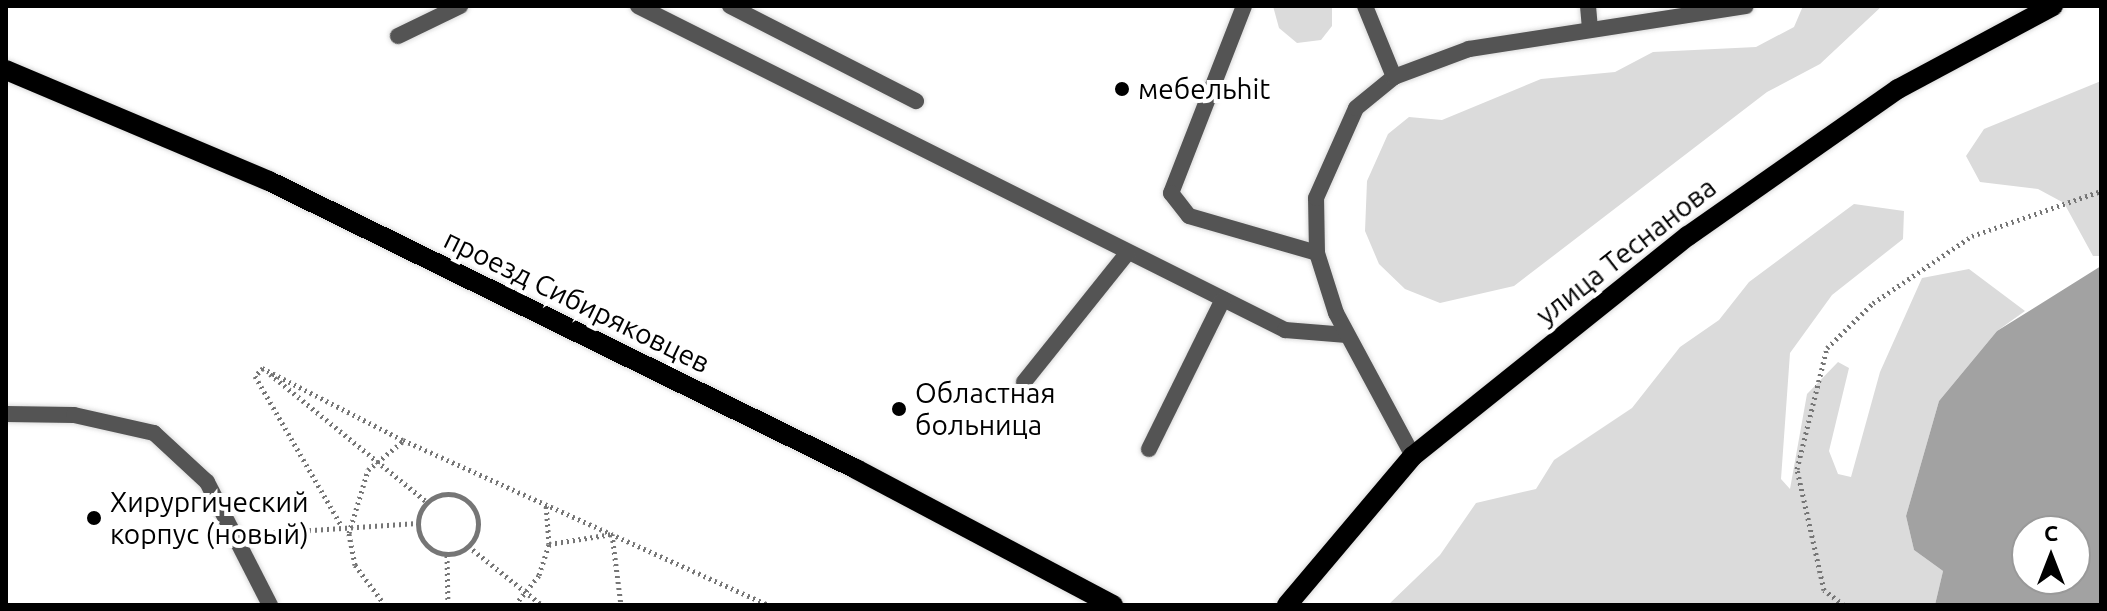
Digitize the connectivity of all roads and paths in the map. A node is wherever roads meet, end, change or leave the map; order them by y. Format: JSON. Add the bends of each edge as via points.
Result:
{"nodes":[{"id":1,"x":460,"y":6,"type":"edge"},
{"id":2,"x":638,"y":6,"type":"edge"},
{"id":3,"x":730,"y":6,"type":"edge"},
{"id":4,"x":1244,"y":6,"type":"edge"},
{"id":5,"x":1365,"y":6,"type":"edge"},
{"id":6,"x":1588,"y":6,"type":"edge"},
{"id":7,"x":1746,"y":6,"type":"edge"},
{"id":8,"x":2053,"y":6,"type":"edge"},
{"id":9,"x":1590,"y":27,"type":"junction"},
{"id":10,"x":398,"y":36,"type":"dead end"},
{"id":11,"x":6,"y":70,"type":"edge"},
{"id":12,"x":1394,"y":77,"type":"junction"},
{"id":13,"x":916,"y":101,"type":"dead end"},
{"id":14,"x":2101,"y":191,"type":"edge"},
{"id":15,"x":1128,"y":252,"type":"junction"},
{"id":16,"x":1317,"y":253,"type":"junction"},
{"id":17,"x":1223,"y":299,"type":"junction"},
{"id":18,"x":1347,"y":335,"type":"junction"},
{"id":19,"x":262,"y":368,"type":"junction"},
{"id":20,"x":1024,"y":382,"type":"dead end"},
{"id":21,"x":6,"y":414,"type":"edge"},
{"id":22,"x":403,"y":440,"type":"junction"},
{"id":23,"x":1149,"y":449,"type":"dead end"},
{"id":24,"x":1413,"y":456,"type":"junction"},
{"id":25,"x":377,"y":463,"type":"junction"},
{"id":26,"x":427,"y":502,"type":"junction"},
{"id":27,"x":546,"y":504,"type":"junction"},
{"id":28,"x":418,"y":523,"type":"junction"},
{"id":29,"x":341,"y":525,"type":"junction"},
{"id":30,"x":350,"y":525,"type":"junction"},
{"id":31,"x":612,"y":534,"type":"junction"},
{"id":32,"x":234,"y":537,"type":"junction"},
{"id":33,"x":549,"y":544,"type":"junction"},
{"id":34,"x":468,"y":546,"type":"junction"},
{"id":35,"x":447,"y":555,"type":"junction"},
{"id":36,"x":527,"y":592,"type":"junction"},
{"id":37,"x":270,"y":605,"type":"edge"},
{"id":38,"x":385,"y":605,"type":"edge"},
{"id":39,"x":448,"y":605,"type":"edge"},
{"id":40,"x":515,"y":605,"type":"edge"},
{"id":41,"x":542,"y":605,"type":"edge"},
{"id":42,"x":621,"y":605,"type":"edge"},
{"id":43,"x":768,"y":605,"type":"edge"},
{"id":44,"x":1113,"y":605,"type":"edge"},
{"id":45,"x":1287,"y":605,"type":"edge"},
{"id":46,"x":1844,"y":605,"type":"edge"}],
"edges":[{"from":1,"to":10,"type":"street"},
{"from":2,"to":15,"type":"street"},
{"from":3,"to":13,"type":"street"},
{"from":4,"to":16,"type":"street","via":[[1171,193],[1189,216]]},
{"from":5,"to":12,"type":"street"},
{"from":6,"to":9,"type":"street"},
{"from":7,"to":9,"type":"street"},
{"from":8,"to":24,"type":"main road","name":"улица Теснанова","via":[[1898,89],[1754,186]]},
{"from":9,"to":12,"type":"street","via":[[1469,49]]},
{"from":11,"to":44,"type":"main road","name":"проезд Сибиряковцев","via":[[269,181],[856,469]]},
{"from":12,"to":16,"type":"street","via":[[1366,97],[1338,136],[1316,198]]},
{"from":14,"to":46,"type":"path","via":[[1972,236],[1873,303],[1827,348],[1797,469],[1824,590]]},
{"from":15,"to":17,"type":"street"},
{"from":15,"to":20,"type":"street"},
{"from":16,"to":18,"type":"street"},
{"from":17,"to":18,"type":"street","via":[[1285,330]]},
{"from":17,"to":23,"type":"street"},
{"from":18,"to":24,"type":"street"},
{"from":19,"to":22,"type":"path"},
{"from":19,"to":25,"type":"path"},
{"from":19,"to":29,"type":"path","via":[[255,376]]},
{"from":21,"to":32,"type":"street","via":[[74,415],[154,433],[207,482]]},
{"from":22,"to":25,"type":"path"},
{"from":22,"to":27,"type":"path"},
{"from":24,"to":45,"type":"main road","name":"улица Теснанова"},
{"from":25,"to":26,"type":"path"},
{"from":25,"to":30,"type":"path","via":[[354,500]]},
{"from":26,"to":28,"type":"path"},
{"from":26,"to":34,"type":"path","via":[[445,494],[470,504],[477,530]]},
{"from":27,"to":31,"type":"path"},
{"from":27,"to":33,"type":"path"},
{"from":28,"to":30,"type":"path"},
{"from":28,"to":35,"type":"path","via":[[426,545]]},
{"from":29,"to":30,"type":"path"},
{"from":29,"to":32,"type":"path"},
{"from":30,"to":38,"type":"path","via":[[355,565]]},
{"from":31,"to":33,"type":"path"},
{"from":31,"to":42,"type":"path"},
{"from":31,"to":43,"type":"path"},
{"from":32,"to":37,"type":"street"},
{"from":33,"to":36,"type":"path"},
{"from":34,"to":35,"type":"path"},
{"from":34,"to":36,"type":"path"},
{"from":35,"to":39,"type":"path"},
{"from":36,"to":40,"type":"path"},
{"from":36,"to":41,"type":"path"}]}
